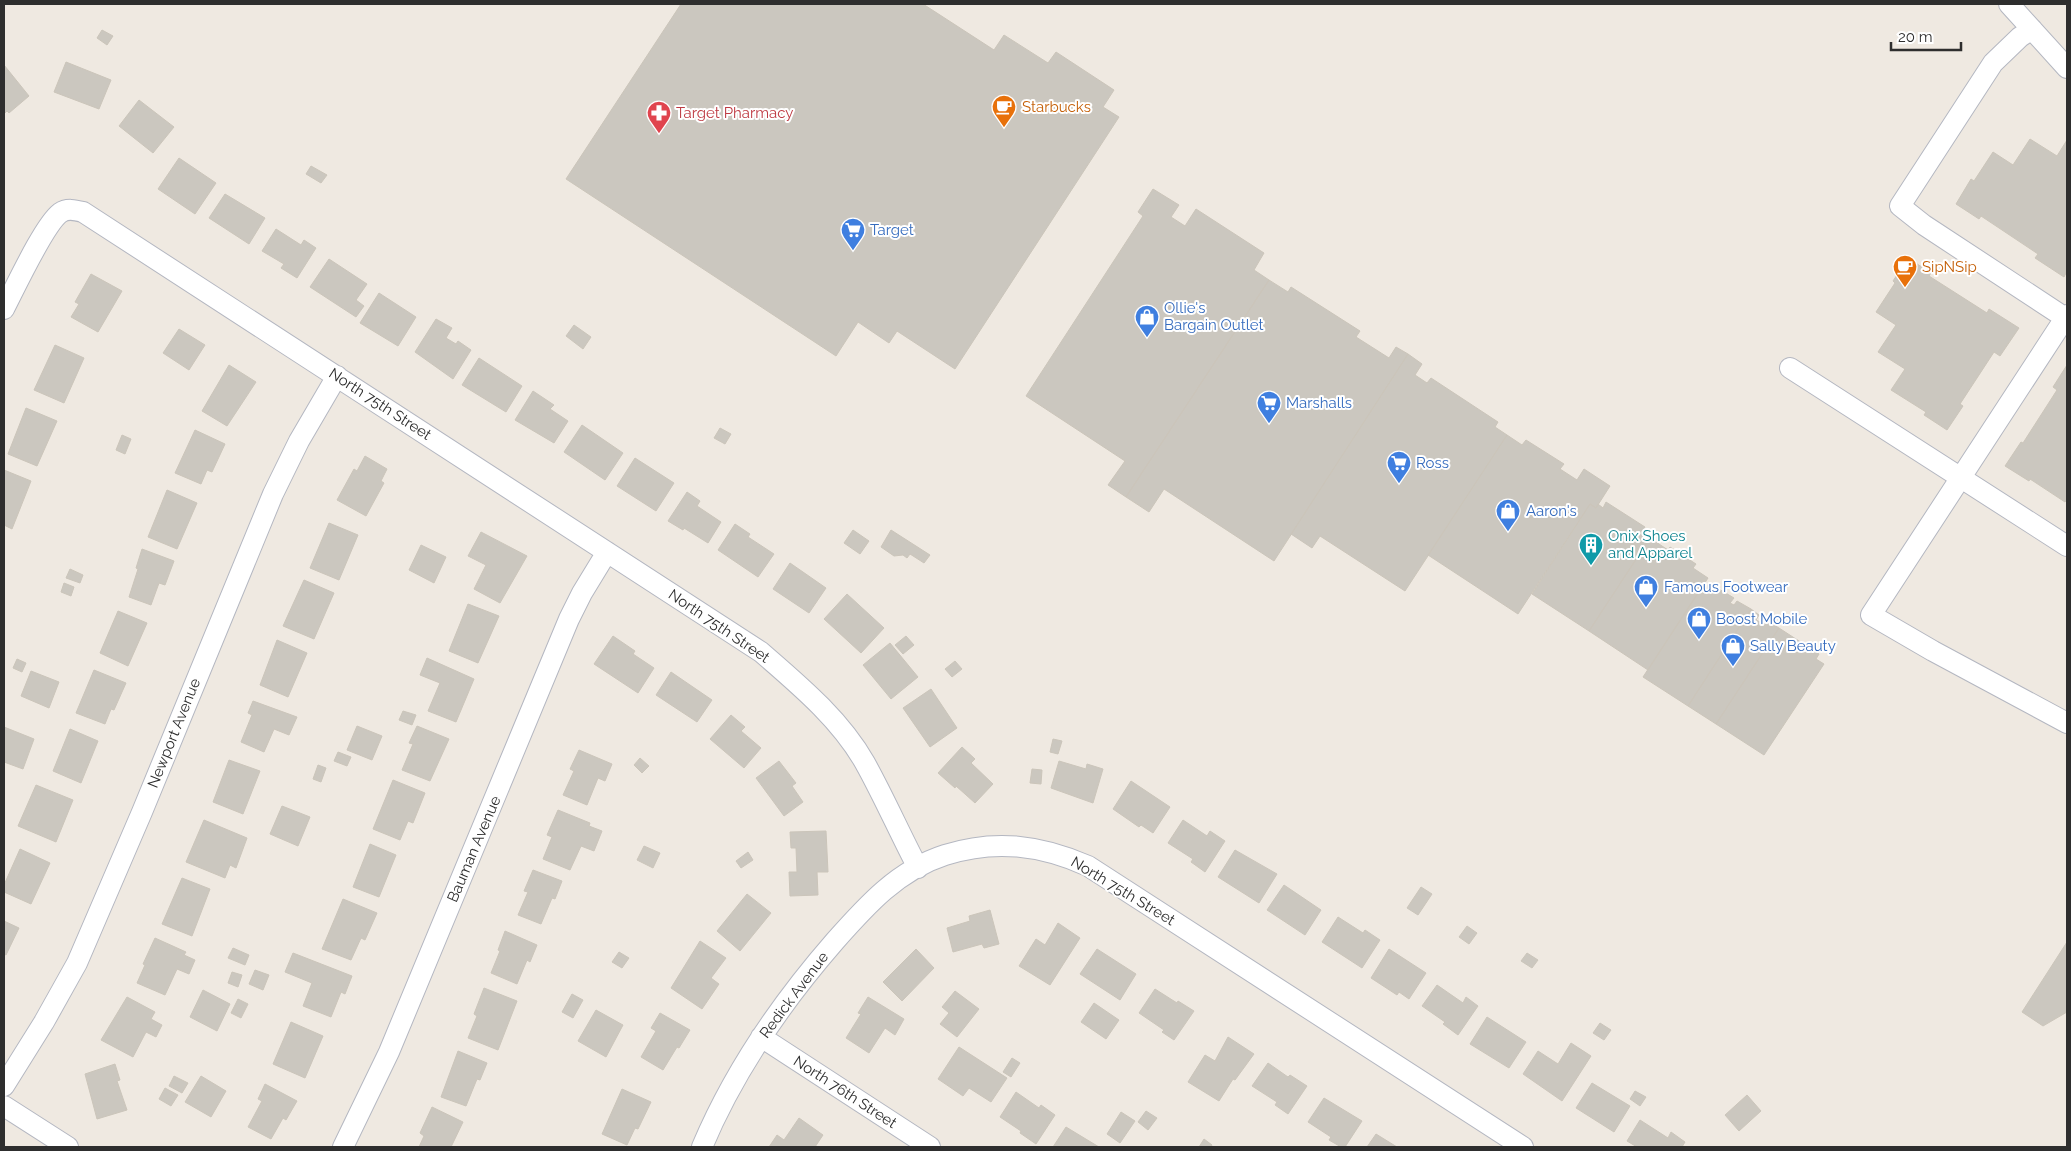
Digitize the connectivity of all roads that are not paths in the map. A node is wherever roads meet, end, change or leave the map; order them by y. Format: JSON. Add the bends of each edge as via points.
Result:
{"nodes":[{"id":1,"x":2009,"y":4,"type":"edge"},
{"id":2,"x":2032,"y":29,"type":"junction"},
{"id":3,"x":2067,"y":68,"type":"edge"},
{"id":4,"x":4,"y":308,"type":"edge"},
{"id":5,"x":2067,"y":317,"type":"edge"},
{"id":6,"x":1790,"y":368,"type":"dead end"},
{"id":7,"x":337,"y":376,"type":"junction"},
{"id":8,"x":1960,"y":478,"type":"junction"},
{"id":9,"x":2067,"y":546,"type":"edge"},
{"id":10,"x":607,"y":552,"type":"junction"},
{"id":11,"x":2067,"y":723,"type":"edge"},
{"id":12,"x":918,"y":868,"type":"junction"},
{"id":13,"x":761,"y":1037,"type":"junction"},
{"id":14,"x":4,"y":1086,"type":"edge"},
{"id":15,"x":4,"y":1106,"type":"edge"},
{"id":16,"x":68,"y":1147,"type":"edge"},
{"id":17,"x":343,"y":1147,"type":"edge"},
{"id":18,"x":702,"y":1147,"type":"edge"},
{"id":19,"x":930,"y":1147,"type":"edge"},
{"id":20,"x":1523,"y":1147,"type":"edge"}],
"edges":[{"from":1,"to":2,"type":"street"},
{"from":2,"to":3,"type":"street"},
{"from":2,"to":5,"type":"street","via":[[1993,63],[1900,206],[1924,225]]},
{"from":4,"to":7,"type":"street","name":"North 75th Street","via":[[45,232],[60,213],[67,210],[83,212]]},
{"from":5,"to":8,"type":"street"},
{"from":6,"to":8,"type":"street"},
{"from":7,"to":10,"type":"street","name":"North 75th Street"},
{"from":7,"to":14,"type":"street","name":"Newport Avenue","via":[[273,494],[77,963]]},
{"from":8,"to":9,"type":"street"},
{"from":8,"to":11,"type":"street","via":[[1870,615]]},
{"from":10,"to":12,"type":"street","name":"North 75th Street","via":[[761,652],[808,694],[837,725],[865,763]]},
{"from":10,"to":17,"type":"street","name":"Bauman Avenue","via":[[569,619],[389,1052]]},
{"from":12,"to":13,"type":"street","name":"Redick Avenue","via":[[892,883],[863,909],[802,978]]},
{"from":12,"to":20,"type":"street","name":"North 75th Street","via":[[946,855],[1005,845],[1063,855],[1088,866]]},
{"from":13,"to":18,"type":"street","name":"Redick Avenue","via":[[716,1113]]},
{"from":13,"to":19,"type":"street","name":"North 76th Street"},
{"from":15,"to":16,"type":"street"}]}
